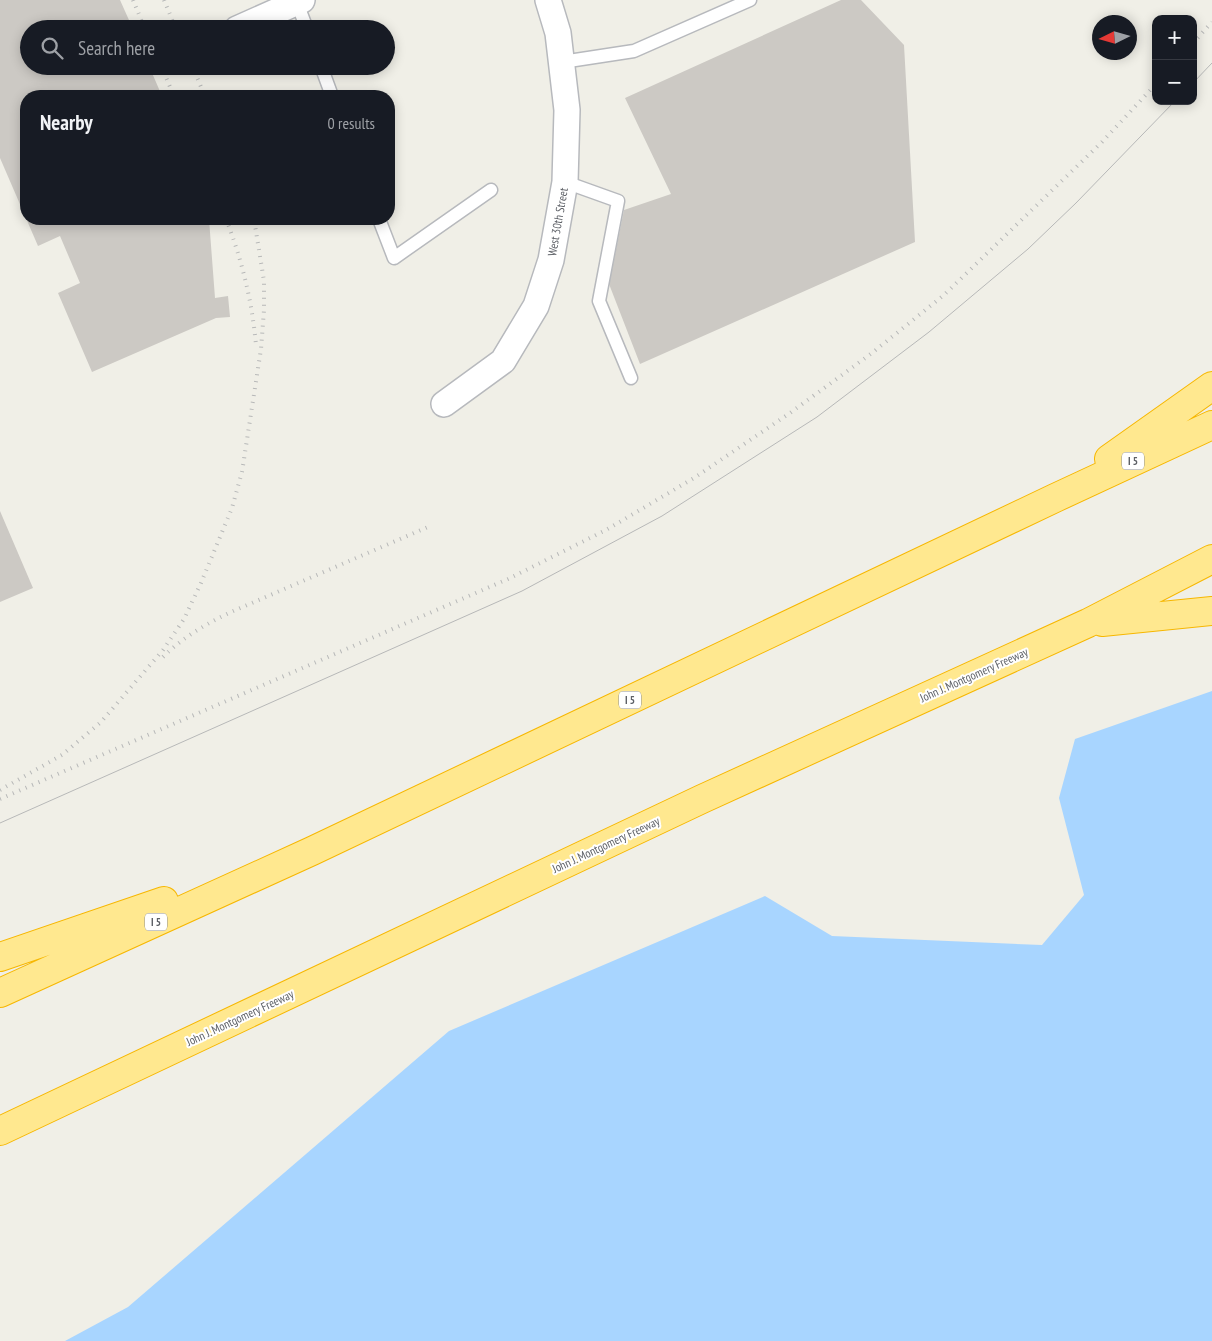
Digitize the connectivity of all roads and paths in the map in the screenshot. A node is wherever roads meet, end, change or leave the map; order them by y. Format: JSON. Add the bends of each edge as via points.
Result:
{"nodes":[{"id":1,"x":548,"y":0,"type":"edge"},
{"id":2,"x":750,"y":0,"type":"edge"},
{"id":3,"x":299,"y":1,"type":"edge"},
{"id":4,"x":257,"y":20,"type":"edge"},
{"id":5,"x":304,"y":20,"type":"edge"},
{"id":6,"x":562,"y":62,"type":"junction"},
{"id":7,"x":324,"y":75,"type":"edge"},
{"id":8,"x":330,"y":90,"type":"edge"},
{"id":9,"x":565,"y":182,"type":"junction"},
{"id":10,"x":491,"y":190,"type":"dead end"},
{"id":11,"x":381,"y":225,"type":"edge"},
{"id":12,"x":631,"y":378,"type":"dead end"},
{"id":13,"x":1212,"y":386,"type":"edge"},
{"id":14,"x":444,"y":404,"type":"dead end"},
{"id":15,"x":1212,"y":425,"type":"edge"},
{"id":16,"x":1055,"y":498,"type":"junction"},
{"id":17,"x":1212,"y":559,"type":"edge"},
{"id":18,"x":1212,"y":611,"type":"edge"},
{"id":19,"x":1088,"y":623,"type":"junction"},
{"id":20,"x":312,"y":852,"type":"junction"},
{"id":21,"x":0,"y":957,"type":"edge"},
{"id":22,"x":0,"y":992,"type":"edge"},
{"id":23,"x":104,"y":1082,"type":"junction"},
{"id":24,"x":0,"y":1130,"type":"edge"},
{"id":25,"x":0,"y":1144,"type":"edge"}],
"edges":[{"from":1,"to":6,"type":"street","name":"West 30th Street"},
{"from":2,"to":6,"type":"lane","via":[[634,51]]},
{"from":3,"to":4,"type":"street"},
{"from":3,"to":5,"type":"lane"},
{"from":6,"to":9,"type":"street","name":"West 30th Street","via":[[567,110]]},
{"from":7,"to":8,"type":"lane"},
{"from":9,"to":12,"type":"lane","via":[[618,200],[599,301]]},
{"from":9,"to":14,"type":"street","name":"West 30th Street","via":[[552,260],[536,306],[503,361]]},
{"from":10,"to":11,"type":"lane","via":[[394,258]]},
{"from":13,"to":16,"type":"highway"},
{"from":15,"to":16,"type":"highway","number":"I 5"},
{"from":16,"to":20,"type":"highway","number":"I 5"},
{"from":17,"to":19,"type":"highway","name":"John J. Montgomery Freeway"},
{"from":18,"to":19,"type":"highway"},
{"from":19,"to":23,"type":"highway","name":"John J. Montgomery Freeway","via":[[693,803]]},
{"from":20,"to":21,"type":"highway"},
{"from":20,"to":22,"type":"highway","number":"I 5"},
{"from":23,"to":24,"type":"highway","name":"John J. Montgomery Freeway"},
{"from":23,"to":25,"type":"highway"}]}
